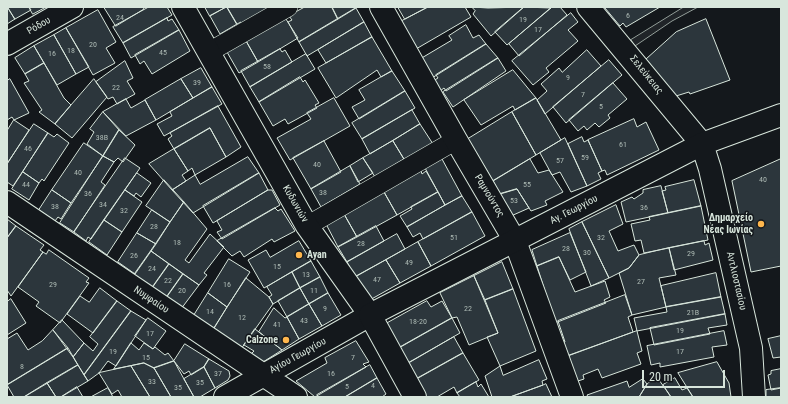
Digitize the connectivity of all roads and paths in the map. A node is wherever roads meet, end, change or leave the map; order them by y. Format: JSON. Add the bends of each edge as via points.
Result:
{"nodes":[{"id":1,"x":72,"y":7,"type":"edge"},
{"id":2,"x":183,"y":7,"type":"edge"},
{"id":3,"x":288,"y":7,"type":"edge"},
{"id":4,"x":381,"y":7,"type":"edge"},
{"id":5,"x":588,"y":7,"type":"edge"},
{"id":6,"x":7,"y":44,"type":"edge"},
{"id":7,"x":209,"y":52,"type":"junction"},
{"id":8,"x":781,"y":115,"type":"edge"},
{"id":9,"x":456,"y":140,"type":"junction"},
{"id":10,"x":702,"y":144,"type":"junction"},
{"id":11,"x":7,"y":202,"type":"edge"},
{"id":12,"x":307,"y":226,"type":"junction"},
{"id":13,"x":515,"y":241,"type":"junction"},
{"id":14,"x":370,"y":315,"type":"junction"},
{"id":15,"x":263,"y":375,"type":"junction"},
{"id":16,"x":225,"y":397,"type":"edge"},
{"id":17,"x":296,"y":397,"type":"edge"},
{"id":18,"x":414,"y":397,"type":"edge"},
{"id":19,"x":572,"y":397,"type":"edge"},
{"id":20,"x":754,"y":397,"type":"edge"}],
"edges":[{"from":1,"to":6,"type":"street","name":"Ρόδου"},
{"from":2,"to":7,"type":"street","name":"Κυδωνιών"},
{"from":3,"to":7,"type":"street"},
{"from":4,"to":9,"type":"street","name":"Ραμνούντος"},
{"from":5,"to":10,"type":"street","name":"Σελεύκειας"},
{"from":7,"to":12,"type":"street","name":"Κυδωνιών"},
{"from":8,"to":10,"type":"street","name":"Αγ. Γεωργίου"},
{"from":9,"to":12,"type":"street"},
{"from":9,"to":13,"type":"street","name":"Ραμνούντος"},
{"from":10,"to":13,"type":"street","name":"Αγ. Γεωργίου"},
{"from":10,"to":20,"type":"street","name":"Αντλιοστασίου","via":[[751,348]]},
{"from":11,"to":15,"type":"street","name":"Νυμφαίου"},
{"from":12,"to":14,"type":"street","name":"Κυδωνιών"},
{"from":13,"to":14,"type":"street","name":"Αγ. Γεωργίου"},
{"from":13,"to":19,"type":"street","name":"Ραμνούντος"},
{"from":14,"to":15,"type":"street","name":"Αγίου Γεωργίου"},
{"from":14,"to":18,"type":"street","name":"Κυδωνιών"},
{"from":15,"to":16,"type":"street","name":"Αγίου Γεωργίου"},
{"from":15,"to":17,"type":"street","name":"Νυμφαίου"}]}
